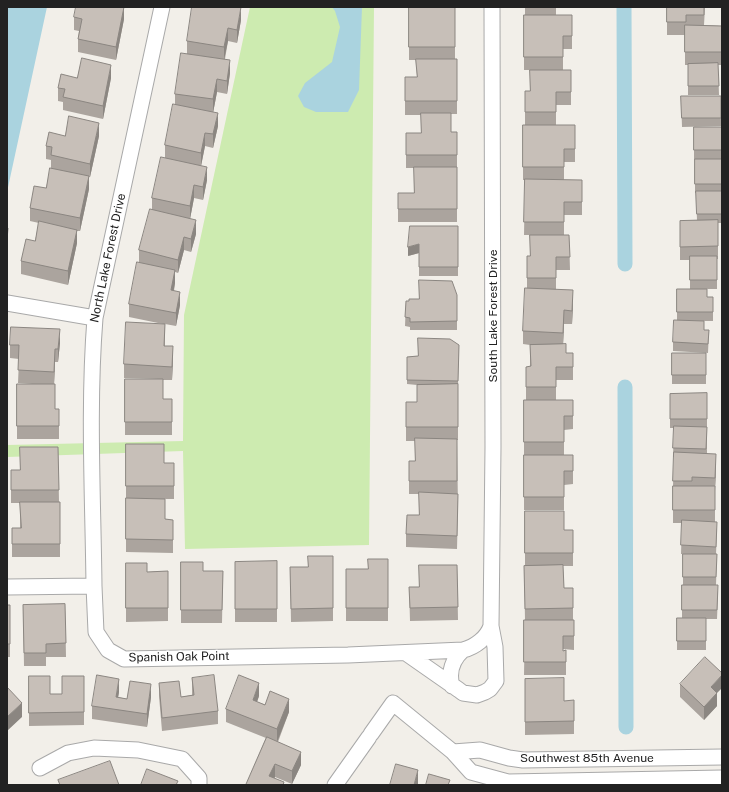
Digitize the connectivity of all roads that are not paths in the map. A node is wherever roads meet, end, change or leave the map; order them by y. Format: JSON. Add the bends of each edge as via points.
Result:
{"nodes":[{"id":1,"x":162,"y":7,"type":"edge"},
{"id":2,"x":492,"y":7,"type":"edge"},
{"id":3,"x":7,"y":303,"type":"edge"},
{"id":4,"x":95,"y":318,"type":"junction"},
{"id":5,"x":94,"y":586,"type":"junction"},
{"id":6,"x":7,"y":587,"type":"edge"},
{"id":7,"x":491,"y":626,"type":"junction"},
{"id":8,"x":463,"y":650,"type":"junction"},
{"id":9,"x":406,"y":653,"type":"junction"},
{"id":10,"x":452,"y":686,"type":"junction"},
{"id":11,"x":453,"y":752,"type":"junction"},
{"id":12,"x":722,"y":757,"type":"edge"},
{"id":13,"x":40,"y":768,"type":"dead end"},
{"id":14,"x":722,"y":778,"type":"edge"},
{"id":15,"x":199,"y":785,"type":"edge"},
{"id":16,"x":335,"y":785,"type":"edge"}],
"edges":[{"from":1,"to":4,"type":"street","name":"North Lake Forest Drive"},
{"from":2,"to":7,"type":"street","name":"South Lake Forest Drive"},
{"from":3,"to":4,"type":"street"},
{"from":4,"to":5,"type":"street","name":"North Lake Forest Drive","via":[[92,413]]},
{"from":5,"to":6,"type":"street"},
{"from":5,"to":9,"type":"street","name":"Spanish Oak Point","via":[[96,632],[108,650],[124,659]]},
{"from":7,"to":8,"type":"street","name":"Spanish Oak Point","via":[[489,633],[480,641]]},
{"from":7,"to":10,"type":"street","via":[[495,647],[496,681],[490,689],[477,695],[463,693]]},
{"from":8,"to":9,"type":"street","name":"Spanish Oak Point"},
{"from":8,"to":10,"type":"street","name":"Spanish Oak Point","via":[[452,664]]},
{"from":9,"to":10,"type":"street"},
{"from":11,"to":12,"type":"street","name":"Southwest 85th Avenue","via":[[480,750],[523,760]]},
{"from":11,"to":14,"type":"street","name":"Southwest 85th Avenue","via":[[471,772],[508,782]]},
{"from":11,"to":16,"type":"street","name":"Southwest 85th Avenue","via":[[393,703]]},
{"from":13,"to":15,"type":"street","via":[[68,753],[94,748],[138,750],[182,759],[199,778]]}]}
